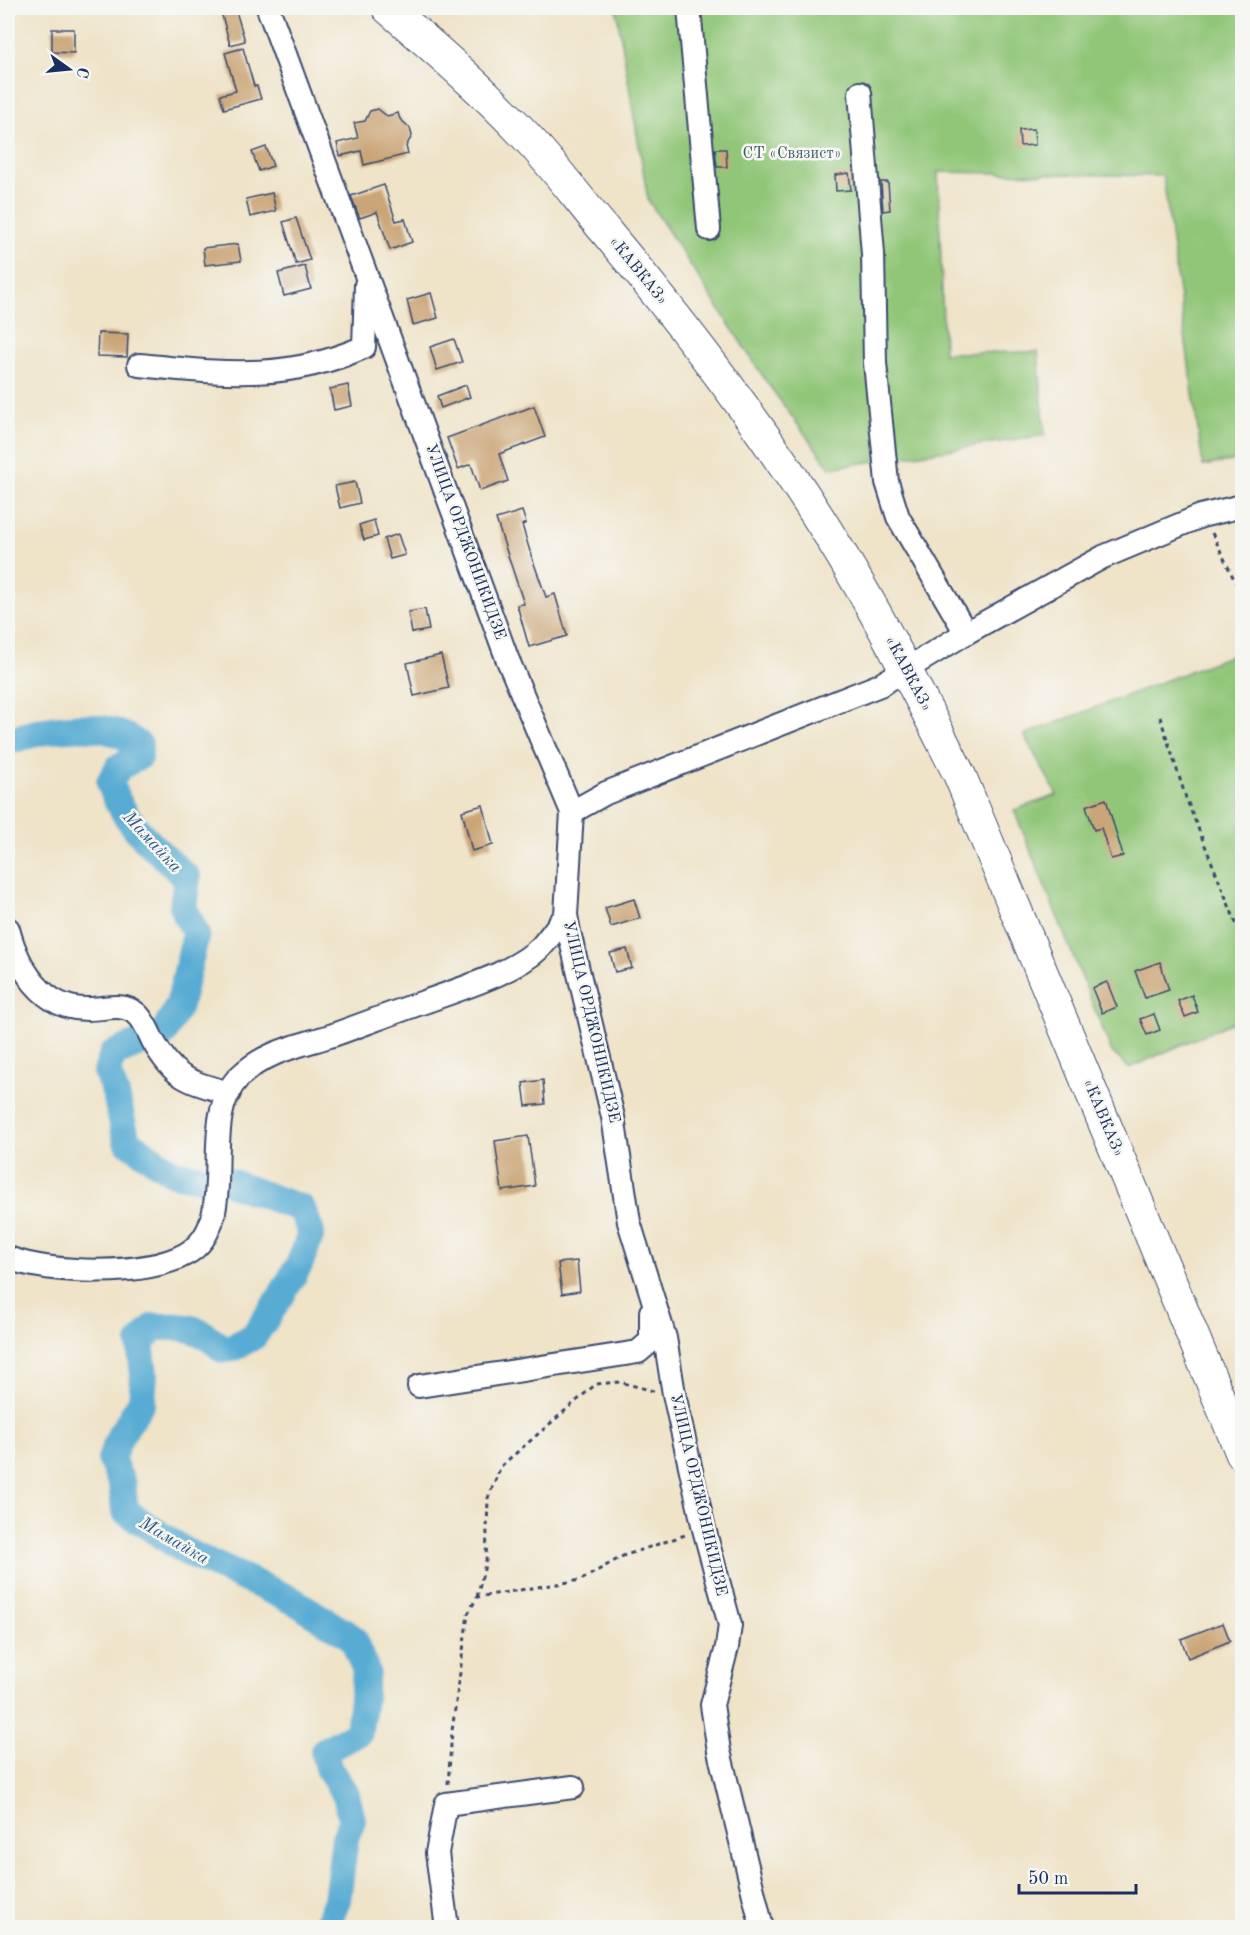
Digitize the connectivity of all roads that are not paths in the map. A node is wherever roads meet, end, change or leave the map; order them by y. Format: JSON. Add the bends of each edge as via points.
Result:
{"nodes":[{"id":1,"x":268,"y":8,"type":"edge"},
{"id":2,"x":388,"y":8,"type":"edge"},
{"id":3,"x":689,"y":8,"type":"edge"},
{"id":4,"x":860,"y":93,"type":"dead end"},
{"id":5,"x":709,"y":229,"type":"dead end"},
{"id":6,"x":366,"y":278,"type":"junction"},
{"id":7,"x":364,"y":346,"type":"junction"},
{"id":8,"x":395,"y":349,"type":"junction"},
{"id":9,"x":139,"y":365,"type":"dead end"},
{"id":10,"x":1242,"y":506,"type":"edge"},
{"id":11,"x":966,"y":633,"type":"junction"},
{"id":12,"x":906,"y":669,"type":"junction"},
{"id":13,"x":572,"y":812,"type":"junction"},
{"id":14,"x":566,"y":915,"type":"junction"},
{"id":15,"x":8,"y":928,"type":"edge"},
{"id":16,"x":229,"y":1093,"type":"junction"},
{"id":17,"x":8,"y":1258,"type":"edge"},
{"id":18,"x":651,"y":1296,"type":"junction"},
{"id":19,"x":419,"y":1386,"type":"dead end"},
{"id":20,"x":1242,"y":1454,"type":"edge"},
{"id":21,"x":573,"y":1787,"type":"dead end"},
{"id":22,"x":447,"y":1928,"type":"edge"},
{"id":23,"x":762,"y":1928,"type":"edge"}],
"edges":[{"from":1,"to":6,"type":"street","name":"УЛИЦА ОРДЖОНИКИДЗЕ"},
{"from":2,"to":12,"type":"highway","name":"«КАВКАЗ»","via":[[524,134],[656,292],[735,396],[807,502],[858,582]]},
{"from":3,"to":5,"type":"street"},
{"from":4,"to":11,"type":"street","via":[[873,254],[875,363],[887,482],[898,517]]},
{"from":6,"to":7,"type":"street"},
{"from":6,"to":8,"type":"street","name":"УЛИЦА ОРДЖОНИКИДЗЕ"},
{"from":7,"to":8,"type":"street"},
{"from":7,"to":9,"type":"street","via":[[331,362],[277,372],[222,373]]},
{"from":8,"to":13,"type":"street","name":"УЛИЦА ОРДЖОНИКИДЗЕ","via":[[507,658]]},
{"from":10,"to":11,"type":"street","via":[[1201,516],[1103,557]]},
{"from":11,"to":12,"type":"street"},
{"from":12,"to":13,"type":"street","via":[[880,685],[606,793]]},
{"from":12,"to":20,"type":"highway","name":"«КАВКАЗ»","via":[[960,776]]},
{"from":13,"to":14,"type":"street","name":"УЛИЦА ОРДЖОНИКИДЗЕ"},
{"from":14,"to":16,"type":"street","via":[[540,948],[494,976],[270,1054],[238,1078]]},
{"from":14,"to":18,"type":"street","name":"УЛИЦА ОРДЖОНИКИДЗЕ","via":[[613,1117],[629,1222]]},
{"from":15,"to":16,"type":"street","via":[[15,955],[41,992],[63,1005],[87,1010],[128,1008],[139,1015],[175,1074]]},
{"from":16,"to":17,"type":"street","via":[[220,1117],[211,1221],[202,1239],[187,1253],[144,1266],[95,1270],[57,1269]]},
{"from":18,"to":19,"type":"street","via":[[651,1341],[638,1352]]},
{"from":18,"to":23,"type":"street","name":"УЛИЦА ОРДЖОНИКИДЗЕ","via":[[665,1338],[704,1529],[730,1625],[712,1705],[719,1751]]},
{"from":21,"to":22,"type":"street","via":[[446,1804],[437,1853]]}]}
